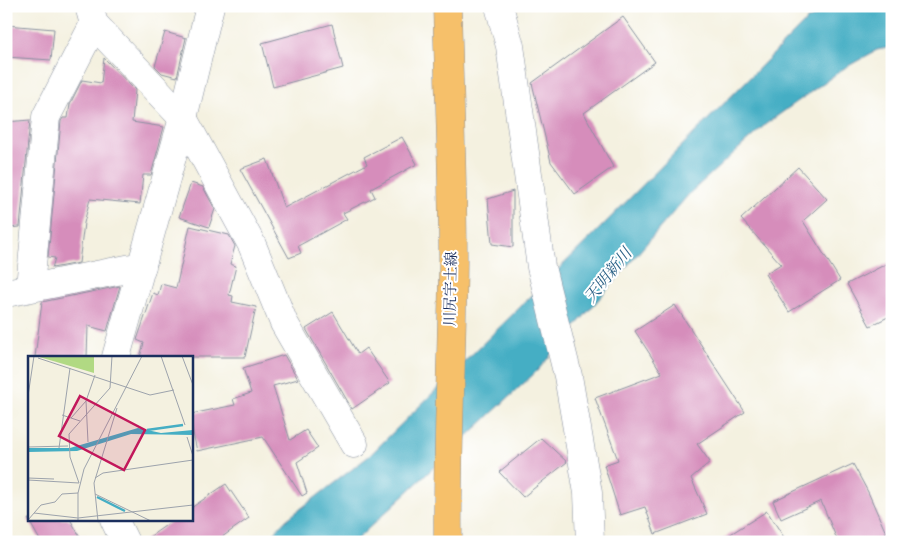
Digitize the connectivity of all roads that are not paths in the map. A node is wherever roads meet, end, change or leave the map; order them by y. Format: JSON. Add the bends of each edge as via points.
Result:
{"nodes":[{"id":1,"x":210,"y":6,"type":"edge"},
{"id":2,"x":447,"y":6,"type":"edge"},
{"id":3,"x":499,"y":6,"type":"edge"},
{"id":4,"x":92,"y":15,"type":"edge"},
{"id":5,"x":183,"y":118,"type":"junction"},
{"id":6,"x":142,"y":266,"type":"junction"},
{"id":7,"x":18,"y":290,"type":"edge"},
{"id":8,"x":116,"y":356,"type":"edge"},
{"id":9,"x":354,"y":444,"type":"dead end"},
{"id":10,"x":114,"y":520,"type":"edge"},
{"id":11,"x":125,"y":542,"type":"edge"},
{"id":12,"x":448,"y":542,"type":"edge"},
{"id":13,"x":590,"y":542,"type":"edge"}],
"edges":[{"from":1,"to":5,"type":"street"},
{"from":2,"to":12,"type":"main road","name":"川尻宇土線","via":[[452,261]]},
{"from":3,"to":13,"type":"street","via":[[510,46],[541,267],[568,376],[588,493]]},
{"from":4,"to":5,"type":"street"},
{"from":4,"to":7,"type":"street","via":[[46,117]]},
{"from":5,"to":6,"type":"street"},
{"from":5,"to":9,"type":"street","via":[[252,245],[284,323]]},
{"from":6,"to":7,"type":"street"},
{"from":6,"to":8,"type":"street"},
{"from":10,"to":11,"type":"street"}]}
